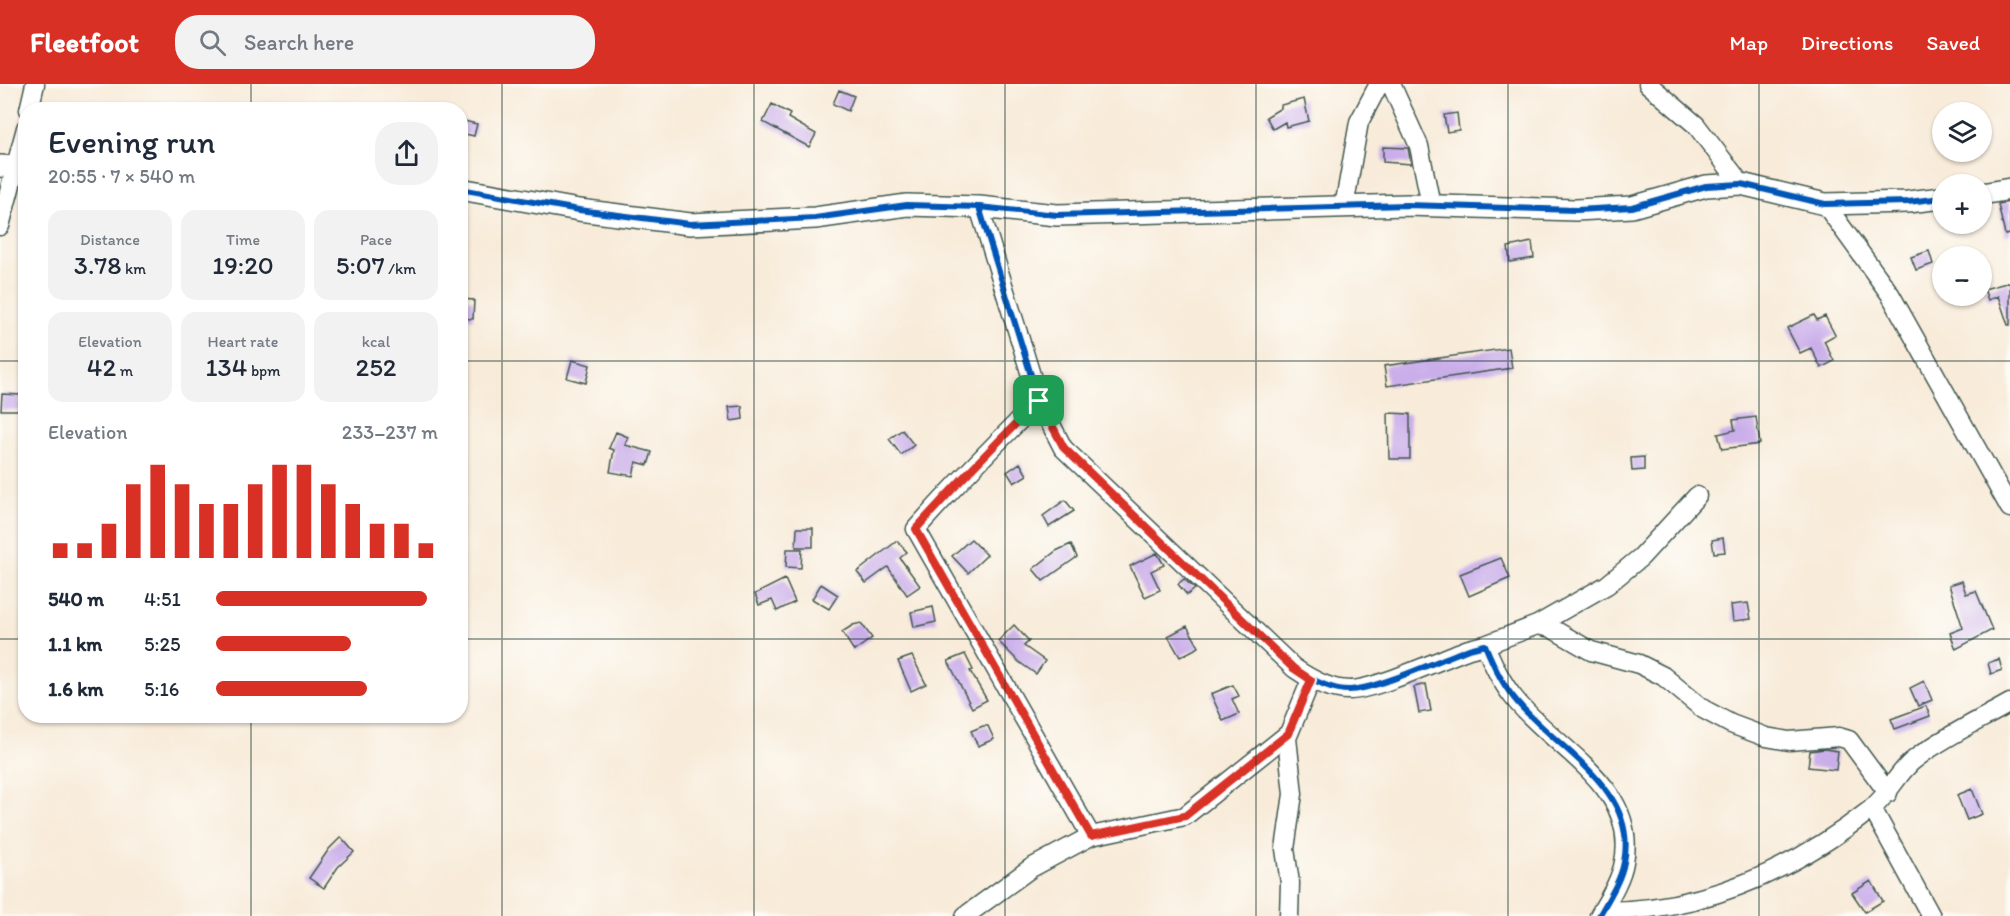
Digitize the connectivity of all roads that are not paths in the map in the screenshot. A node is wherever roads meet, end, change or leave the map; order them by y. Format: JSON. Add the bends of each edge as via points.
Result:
{"nodes":[{"id":1,"x":35,"y":84,"type":"edge"},
{"id":2,"x":1379,"y":84,"type":"edge"},
{"id":3,"x":1391,"y":84,"type":"edge"},
{"id":4,"x":1648,"y":84,"type":"edge"},
{"id":5,"x":32,"y":102,"type":"edge"},
{"id":6,"x":14,"y":167,"type":"edge"},
{"id":7,"x":1741,"y":184,"type":"junction"},
{"id":8,"x":2010,"y":189,"type":"edge"},
{"id":9,"x":468,"y":190,"type":"edge"},
{"id":10,"x":1992,"y":192,"type":"edge"},
{"id":11,"x":1932,"y":199,"type":"edge"},
{"id":12,"x":1825,"y":204,"type":"junction"},
{"id":13,"x":1431,"y":205,"type":"junction"},
{"id":14,"x":979,"y":207,"type":"junction"},
{"id":15,"x":1344,"y":207,"type":"junction"},
{"id":16,"x":0,"y":226,"type":"edge"},
{"id":17,"x":1039,"y":401,"type":"junction"},
{"id":18,"x":1697,"y":496,"type":"dead end"},
{"id":19,"x":2010,"y":508,"type":"edge"},
{"id":20,"x":1537,"y":625,"type":"junction"},
{"id":21,"x":1485,"y":645,"type":"junction"},
{"id":22,"x":1311,"y":680,"type":"junction"},
{"id":23,"x":2010,"y":703,"type":"edge"},
{"id":24,"x":1288,"y":734,"type":"junction"},
{"id":25,"x":1888,"y":793,"type":"junction"},
{"id":26,"x":1872,"y":808,"type":"junction"},
{"id":27,"x":1091,"y":836,"type":"junction"},
{"id":28,"x":1693,"y":909,"type":"edge"},
{"id":29,"x":1600,"y":913,"type":"edge"},
{"id":30,"x":965,"y":916,"type":"edge"},
{"id":31,"x":1289,"y":916,"type":"edge"},
{"id":32,"x":1931,"y":916,"type":"edge"}],
"edges":[{"from":1,"to":5,"type":"street"},
{"from":2,"to":15,"type":"street","via":[[1359,122]]},
{"from":3,"to":13,"type":"street","via":[[1419,146]]},
{"from":4,"to":7,"type":"street","via":[[1696,125]]},
{"from":6,"to":16,"type":"street"},
{"from":7,"to":12,"type":"street"},
{"from":7,"to":13,"type":"street","via":[[1706,186],[1632,207],[1576,210]]},
{"from":8,"to":10,"type":"street"},
{"from":9,"to":14,"type":"street","via":[[690,224],[814,218],[907,205]]},
{"from":11,"to":12,"type":"street"},
{"from":12,"to":19,"type":"street","via":[[1890,294]]},
{"from":13,"to":15,"type":"street"},
{"from":14,"to":15,"type":"street","via":[[1057,215]]},
{"from":14,"to":17,"type":"street"},
{"from":17,"to":22,"type":"street","via":[[1064,448],[1276,652]]},
{"from":17,"to":27,"type":"street","via":[[916,529]]},
{"from":18,"to":20,"type":"street","via":[[1641,557],[1607,585]]},
{"from":20,"to":21,"type":"street"},
{"from":20,"to":25,"type":"street","via":[[1551,628],[1591,651],[1638,664],[1663,676],[1703,709],[1766,737],[1789,741],[1839,736],[1849,740]]},
{"from":21,"to":22,"type":"street","via":[[1362,689],[1336,689]]},
{"from":21,"to":29,"type":"street","via":[[1514,697],[1586,766],[1613,800],[1623,822],[1624,864]]},
{"from":22,"to":24,"type":"street"},
{"from":23,"to":25,"type":"street","via":[[1917,756]]},
{"from":24,"to":27,"type":"street","via":[[1185,816]]},
{"from":24,"to":31,"type":"street","via":[[1293,794],[1285,849]]},
{"from":25,"to":26,"type":"street"},
{"from":26,"to":28,"type":"street","via":[[1787,863]]},
{"from":26,"to":32,"type":"street"},
{"from":27,"to":30,"type":"street","via":[[1031,868]]},
{"from":28,"to":29,"type":"street"}]}
